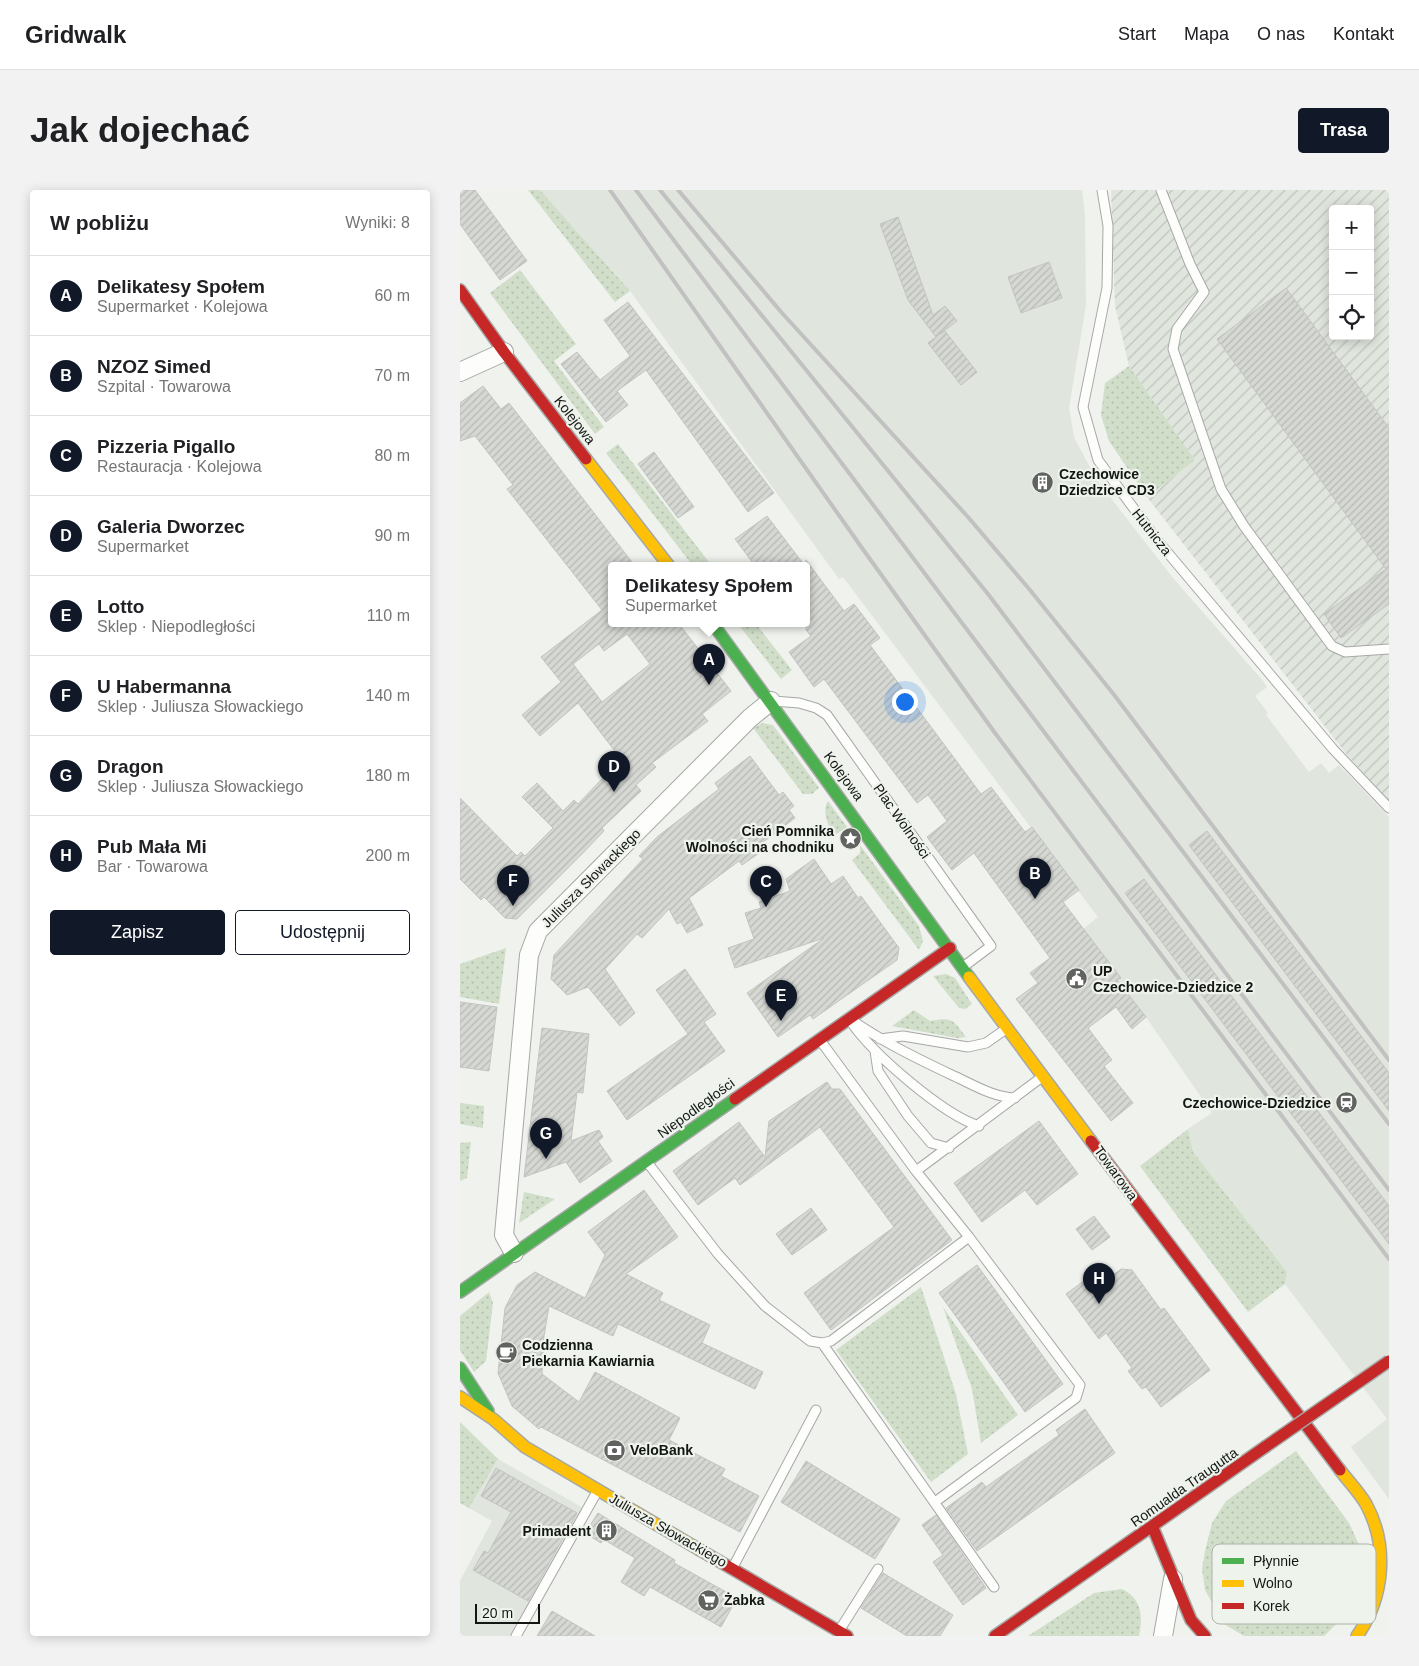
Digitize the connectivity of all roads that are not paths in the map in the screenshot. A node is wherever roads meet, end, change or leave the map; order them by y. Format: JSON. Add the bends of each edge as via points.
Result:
{"nodes":[{"id":1,"x":1102,"y":190,"type":"edge"},
{"id":2,"x":1161,"y":190,"type":"edge"},
{"id":3,"x":460,"y":290,"type":"edge"},
{"id":4,"x":504,"y":352,"type":"junction"},
{"id":5,"x":460,"y":372,"type":"edge"},
{"id":6,"x":665,"y":562,"type":"edge"},
{"id":7,"x":715,"y":627,"type":"edge"},
{"id":8,"x":1389,"y":649,"type":"edge"},
{"id":9,"x":771,"y":701,"type":"junction"},
{"id":10,"x":1389,"y":808,"type":"edge"},
{"id":11,"x":950,"y":948,"type":"junction"},
{"id":12,"x":963,"y":967,"type":"junction"},
{"id":13,"x":848,"y":1018,"type":"junction"},
{"id":14,"x":1008,"y":1028,"type":"junction"},
{"id":15,"x":819,"y":1039,"type":"junction"},
{"id":16,"x":880,"y":1039,"type":"junction"},
{"id":17,"x":875,"y":1051,"type":"junction"},
{"id":18,"x":1044,"y":1075,"type":"junction"},
{"id":19,"x":1015,"y":1098,"type":"junction"},
{"id":20,"x":979,"y":1126,"type":"junction"},
{"id":21,"x":949,"y":1148,"type":"junction"},
{"id":22,"x":646,"y":1162,"type":"junction"},
{"id":23,"x":916,"y":1171,"type":"junction"},
{"id":24,"x":969,"y":1237,"type":"junction"},
{"id":25,"x":514,"y":1253,"type":"junction"},
{"id":26,"x":460,"y":1292,"type":"edge"},
{"id":27,"x":822,"y":1343,"type":"junction"},
{"id":28,"x":1389,"y":1361,"type":"edge"},
{"id":29,"x":460,"y":1368,"type":"edge"},
{"id":30,"x":460,"y":1397,"type":"edge"},
{"id":31,"x":816,"y":1410,"type":"dead end"},
{"id":32,"x":493,"y":1419,"type":"junction"},
{"id":33,"x":598,"y":1489,"type":"junction"},
{"id":34,"x":935,"y":1502,"type":"junction"},
{"id":35,"x":1153,"y":1528,"type":"junction"},
{"id":36,"x":1385,"y":1544,"type":"edge"},
{"id":37,"x":733,"y":1567,"type":"junction"},
{"id":38,"x":878,"y":1569,"type":"dead end"},
{"id":39,"x":1172,"y":1579,"type":"junction"},
{"id":40,"x":994,"y":1587,"type":"dead end"},
{"id":41,"x":1376,"y":1605,"type":"edge"},
{"id":42,"x":1366,"y":1624,"type":"edge"},
{"id":43,"x":843,"y":1634,"type":"edge"},
{"id":44,"x":516,"y":1636,"type":"edge"},
{"id":45,"x":995,"y":1636,"type":"edge"},
{"id":46,"x":1163,"y":1636,"type":"edge"},
{"id":47,"x":1205,"y":1636,"type":"edge"},
{"id":48,"x":1357,"y":1636,"type":"edge"}],
"edges":[{"from":1,"to":10,"type":"lane","name":"Hutnicza","via":[[1108,226],[1107,288],[1083,407],[1098,460],[1157,540],[1333,749]]},
{"from":2,"to":8,"type":"lane","via":[[1204,292],[1177,329],[1174,349],[1221,489],[1244,526],[1332,646],[1345,652]]},
{"from":3,"to":4,"type":"street","name":"Kolejowa"},
{"from":4,"to":5,"type":"street"},
{"from":4,"to":6,"type":"street","name":"Kolejowa"},
{"from":7,"to":9,"type":"street","name":"Kolejowa"},
{"from":9,"to":11,"type":"street","name":"Kolejowa"},
{"from":9,"to":12,"type":"lane","name":"Plac Wolności","via":[[799,703],[827,715],[863,764],[991,946]]},
{"from":9,"to":25,"type":"street","name":"Juliusza Słowackiego","via":[[743,725],[538,931],[529,955],[504,1235]]},
{"from":11,"to":12,"type":"street","name":"Towarowa"},
{"from":11,"to":13,"type":"street","name":"Niepodległości"},
{"from":12,"to":14,"type":"street","name":"Towarowa"},
{"from":13,"to":15,"type":"street","name":"Niepodległości"},
{"from":13,"to":16,"type":"lane"},
{"from":13,"to":17,"type":"lane"},
{"from":14,"to":16,"type":"lane","via":[[978,1046],[968,1047],[903,1036]]},
{"from":14,"to":18,"type":"street","name":"Towarowa"},
{"from":15,"to":22,"type":"street","name":"Niepodległości"},
{"from":15,"to":23,"type":"lane"},
{"from":16,"to":19,"type":"lane","via":[[984,1090]]},
{"from":17,"to":20,"type":"lane","via":[[957,1117]]},
{"from":17,"to":21,"type":"lane","via":[[878,1071],[884,1083],[918,1130],[931,1143]]},
{"from":18,"to":19,"type":"lane"},
{"from":18,"to":36,"type":"street","name":"Towarowa","via":[[1367,1505]]},
{"from":19,"to":20,"type":"lane"},
{"from":20,"to":21,"type":"lane"},
{"from":21,"to":23,"type":"lane"},
{"from":22,"to":25,"type":"street","name":"Niepodległości"},
{"from":22,"to":27,"type":"lane","via":[[718,1254],[765,1306],[810,1341]]},
{"from":23,"to":24,"type":"lane"},
{"from":24,"to":27,"type":"lane","via":[[831,1341]]},
{"from":24,"to":34,"type":"lane","via":[[1080,1385],[1076,1398]]},
{"from":25,"to":26,"type":"street","name":"Niepodległości"},
{"from":27,"to":34,"type":"lane"},
{"from":28,"to":35,"type":"street","name":"Romualda Traugutta","bridge":true},
{"from":29,"to":32,"type":"street","name":"Juliusza Słowackiego"},
{"from":30,"to":32,"type":"street","name":"Juliusza Słowackiego"},
{"from":31,"to":37,"type":"lane"},
{"from":32,"to":33,"type":"street","name":"Juliusza Słowackiego","via":[[525,1447]]},
{"from":33,"to":37,"type":"street","name":"Juliusza Słowackiego"},
{"from":33,"to":44,"type":"lane"},
{"from":34,"to":40,"type":"lane"},
{"from":35,"to":39,"type":"street"},
{"from":35,"to":45,"type":"street","name":"Romualda Traugutta"},
{"from":36,"to":41,"type":"street","name":"Towarowa","via":[[1383,1590]]},
{"from":37,"to":43,"type":"street","name":"Juliusza Słowackiego"},
{"from":38,"to":43,"type":"lane"},
{"from":39,"to":46,"type":"street"},
{"from":39,"to":47,"type":"street","via":[[1190,1620]]},
{"from":42,"to":48,"type":"street","name":"Towarowa"}]}
